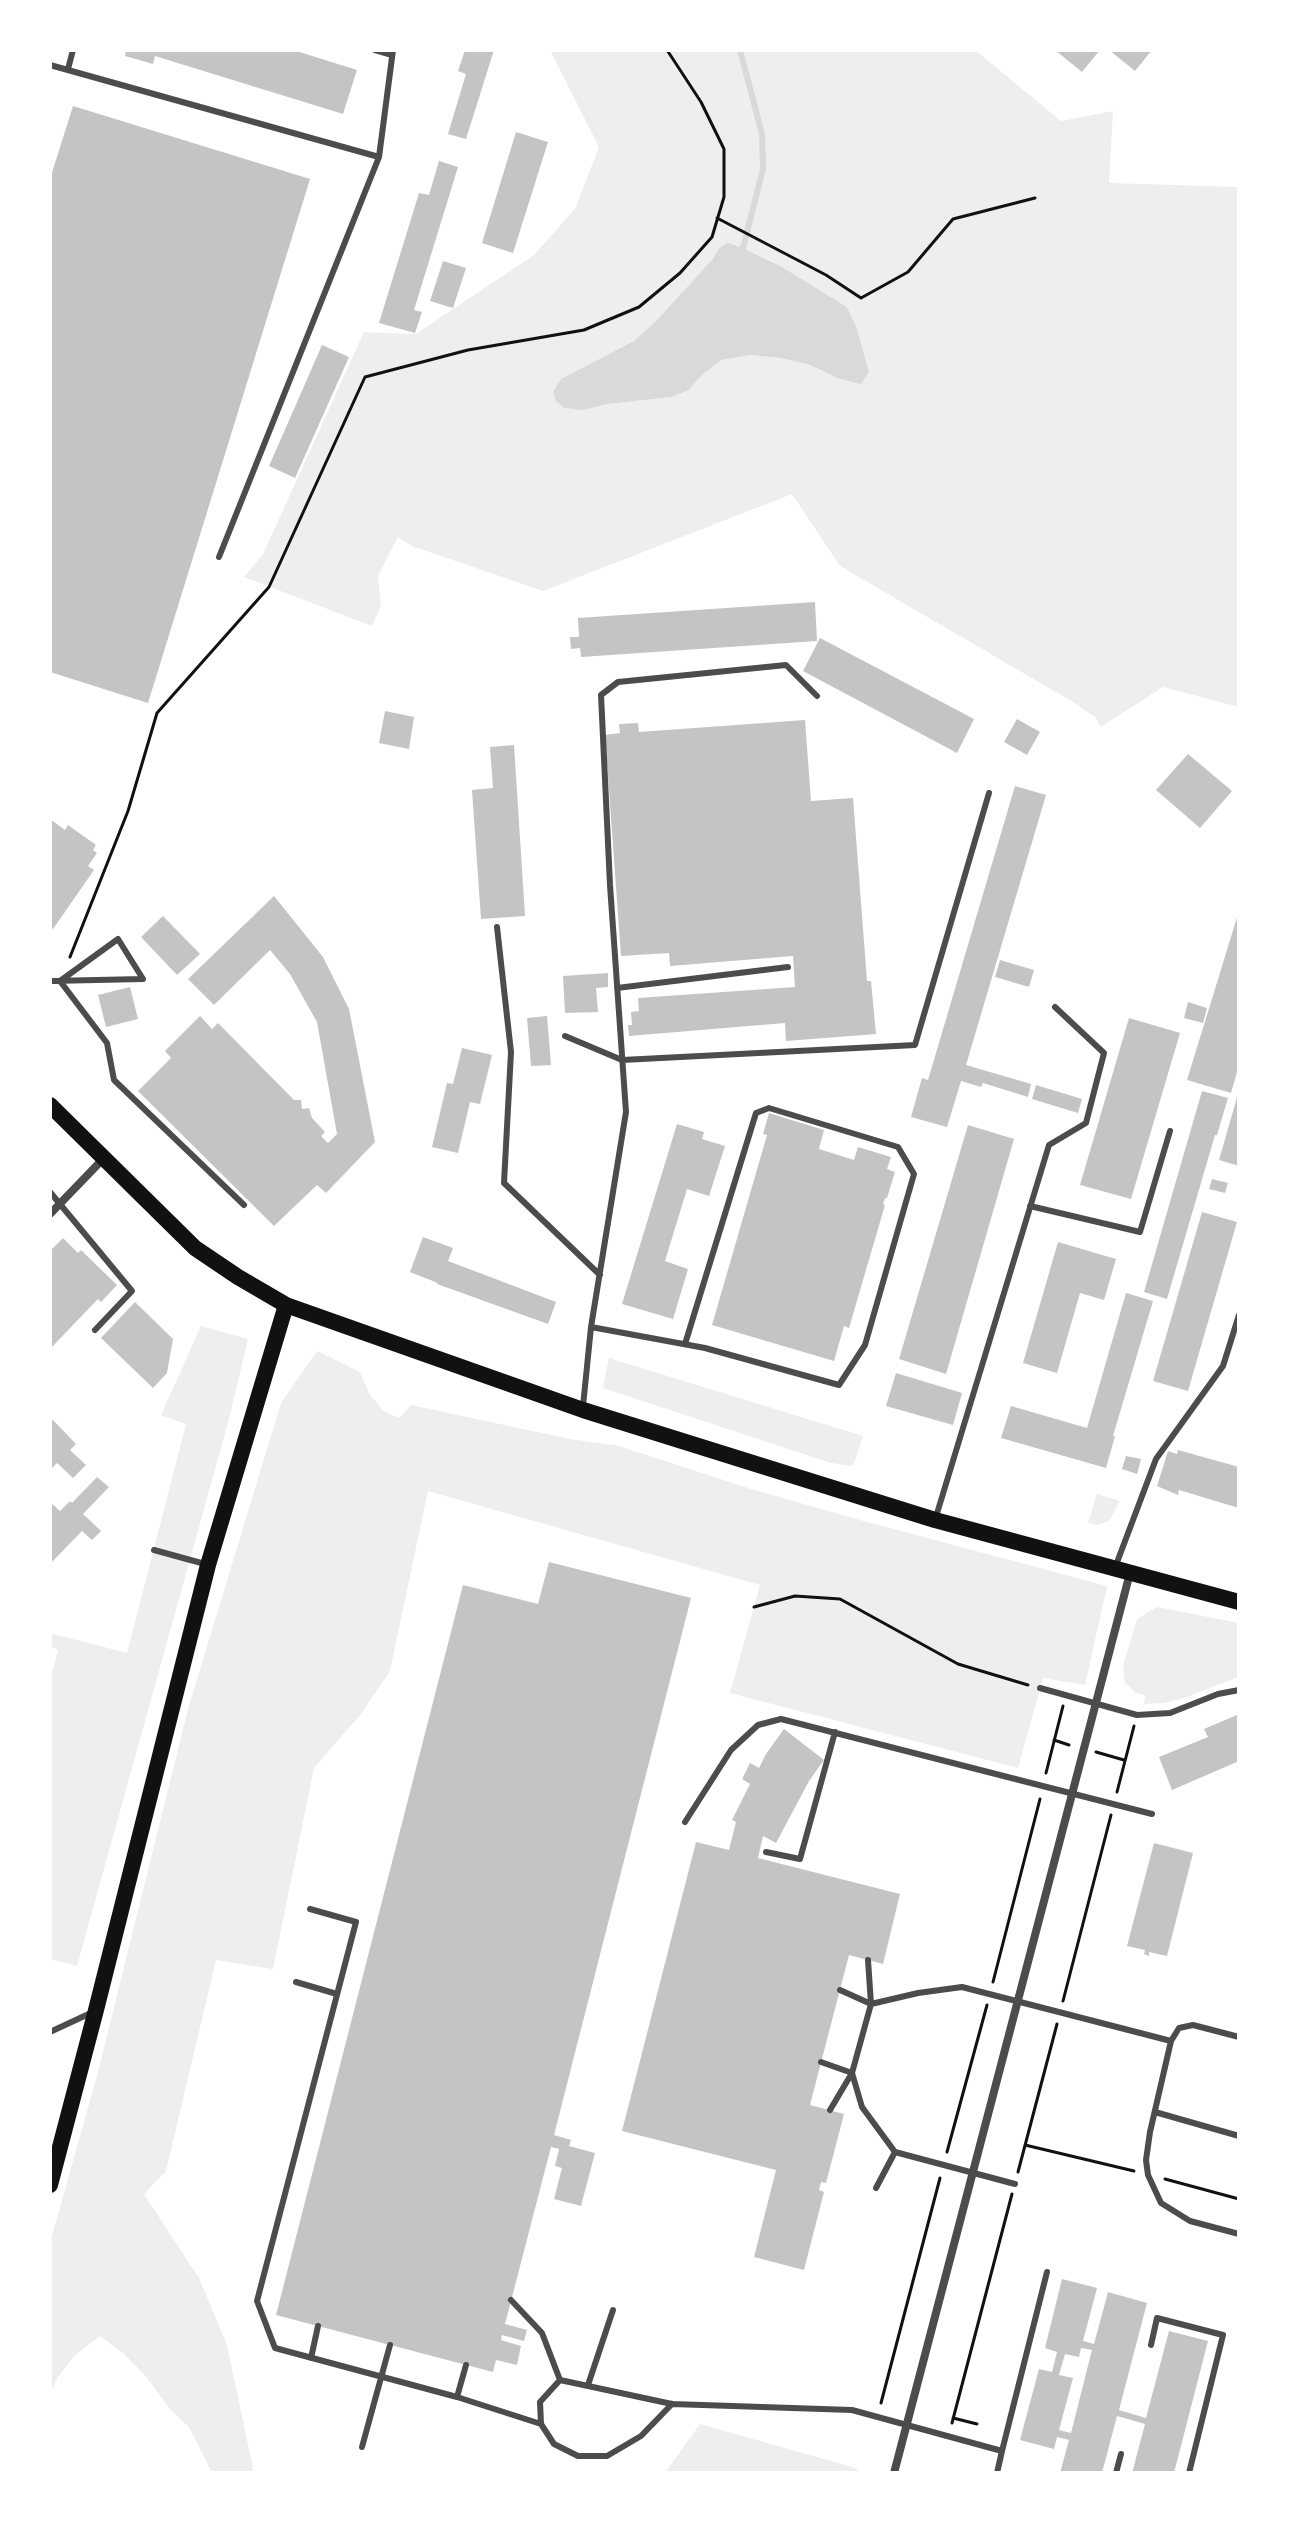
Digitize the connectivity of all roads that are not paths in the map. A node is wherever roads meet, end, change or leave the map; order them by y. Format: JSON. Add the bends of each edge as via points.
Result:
{"nodes":[{"id":1,"x":73,"y":50,"type":"edge"},
{"id":2,"x":375,"y":50,"type":"edge"},
{"id":3,"x":392,"y":53,"type":"edge"},
{"id":4,"x":50,"y":65,"type":"edge"},
{"id":5,"x":68,"y":69,"type":"junction"},
{"id":6,"x":379,"y":157,"type":"junction"},
{"id":7,"x":219,"y":557,"type":"dead end"},
{"id":8,"x":817,"y":696,"type":"dead end"},
{"id":9,"x":989,"y":793,"type":"dead end"},
{"id":10,"x":497,"y":927,"type":"dead end"},
{"id":11,"x":788,"y":967,"type":"dead end"},
{"id":12,"x":50,"y":981,"type":"edge"},
{"id":13,"x":60,"y":981,"type":"junction"},
{"id":14,"x":617,"y":988,"type":"junction"},
{"id":15,"x":1055,"y":1007,"type":"dead end"},
{"id":16,"x":565,"y":1036,"type":"dead end"},
{"id":17,"x":622,"y":1060,"type":"junction"},
{"id":18,"x":50,"y":1105,"type":"edge"},
{"id":19,"x":1170,"y":1131,"type":"dead end"},
{"id":20,"x":103,"y":1159,"type":"junction"},
{"id":21,"x":50,"y":1192,"type":"edge"},
{"id":22,"x":61,"y":1203,"type":"junction"},
{"id":23,"x":244,"y":1205,"type":"dead end"},
{"id":24,"x":1030,"y":1206,"type":"junction"},
{"id":25,"x":50,"y":1214,"type":"edge"},
{"id":26,"x":600,"y":1275,"type":"junction"},
{"id":27,"x":286,"y":1305,"type":"junction"},
{"id":28,"x":1239,"y":1315,"type":"edge"},
{"id":29,"x":591,"y":1327,"type":"junction"},
{"id":30,"x":95,"y":1330,"type":"dead end"},
{"id":31,"x":685,"y":1344,"type":"junction"},
{"id":32,"x":583,"y":1410,"type":"junction"},
{"id":33,"x":935,"y":1520,"type":"junction"},
{"id":34,"x":154,"y":1550,"type":"dead end"},
{"id":35,"x":208,"y":1565,"type":"junction"},
{"id":36,"x":1122,"y":1571,"type":"junction"},
{"id":37,"x":1239,"y":1602,"type":"edge"},
{"id":38,"x":1040,"y":1688,"type":"road end"},
{"id":39,"x":1239,"y":1690,"type":"edge"},
{"id":40,"x":1096,"y":1704,"type":"junction"},
{"id":41,"x":835,"y":1732,"type":"junction"},
{"id":42,"x":862,"y":1739,"type":"junction"},
{"id":43,"x":860,"y":1749,"type":"dead end"},
{"id":44,"x":916,"y":1753,"type":"junction"},
{"id":45,"x":914,"y":1763,"type":"dead end"},
{"id":46,"x":971,"y":1767,"type":"junction"},
{"id":47,"x":969,"y":1777,"type":"dead end"},
{"id":48,"x":1072,"y":1794,"type":"junction"},
{"id":49,"x":1152,"y":1814,"type":"dead end"},
{"id":50,"x":685,"y":1822,"type":"dead end"},
{"id":51,"x":766,"y":1852,"type":"dead end"},
{"id":52,"x":310,"y":1909,"type":"dead end"},
{"id":53,"x":868,"y":1960,"type":"dead end"},
{"id":54,"x":296,"y":1982,"type":"dead end"},
{"id":55,"x":840,"y":1990,"type":"dead end"},
{"id":56,"x":337,"y":1994,"type":"junction"},
{"id":57,"x":1017,"y":2001,"type":"junction"},
{"id":58,"x":871,"y":2004,"type":"junction"},
{"id":59,"x":96,"y":2010,"type":"junction"},
{"id":60,"x":50,"y":2032,"type":"edge"},
{"id":61,"x":1239,"y":2037,"type":"edge"},
{"id":62,"x":1171,"y":2041,"type":"junction"},
{"id":63,"x":821,"y":2062,"type":"dead end"},
{"id":64,"x":852,"y":2073,"type":"junction"},
{"id":65,"x":830,"y":2110,"type":"dead end"},
{"id":66,"x":1155,"y":2112,"type":"junction"},
{"id":67,"x":1239,"y":2136,"type":"edge"},
{"id":68,"x":895,"y":2152,"type":"junction"},
{"id":69,"x":973,"y":2172,"type":"junction"},
{"id":70,"x":1015,"y":2184,"type":"road end"},
{"id":71,"x":50,"y":2185,"type":"edge"},
{"id":72,"x":876,"y":2188,"type":"dead end"},
{"id":73,"x":1239,"y":2234,"type":"edge"},
{"id":74,"x":1047,"y":2272,"type":"dead end"},
{"id":75,"x":511,"y":2300,"type":"dead end"},
{"id":76,"x":613,"y":2310,"type":"dead end"},
{"id":77,"x":318,"y":2326,"type":"dead end"},
{"id":78,"x":390,"y":2345,"type":"dead end"},
{"id":79,"x":1151,"y":2345,"type":"dead end"},
{"id":80,"x":311,"y":2358,"type":"junction"},
{"id":81,"x":466,"y":2365,"type":"dead end"},
{"id":82,"x":382,"y":2377,"type":"junction"},
{"id":83,"x":560,"y":2380,"type":"junction"},
{"id":84,"x":588,"y":2385,"type":"junction"},
{"id":85,"x":457,"y":2397,"type":"junction"},
{"id":86,"x":672,"y":2404,"type":"junction"},
{"id":87,"x":541,"y":2424,"type":"junction"},
{"id":88,"x":907,"y":2424,"type":"junction"},
{"id":89,"x":362,"y":2447,"type":"dead end"},
{"id":90,"x":1002,"y":2451,"type":"junction"},
{"id":91,"x":1121,"y":2454,"type":"dead end"},
{"id":92,"x":894,"y":2473,"type":"edge"},
{"id":93,"x":997,"y":2473,"type":"edge"},
{"id":94,"x":1116,"y":2473,"type":"edge"},
{"id":95,"x":1189,"y":2473,"type":"edge"}],
"edges":[{"from":1,"to":5,"type":"lane"},
{"from":2,"to":3,"type":"lane"},
{"from":3,"to":6,"type":"lane"},
{"from":4,"to":5,"type":"lane"},
{"from":5,"to":6,"type":"lane"},
{"from":6,"to":7,"type":"lane"},
{"from":8,"to":14,"type":"lane","via":[[786,665],[618,682],[601,695]]},
{"from":9,"to":17,"type":"lane","via":[[915,1045]]},
{"from":10,"to":26,"type":"lane","via":[[511,1052],[504,1183]]},
{"from":11,"to":14,"type":"lane"},
{"from":12,"to":13,"type":"lane"},
{"from":13,"to":13,"type":"lane","via":[[143,979],[118,939]]},
{"from":13,"to":23,"type":"lane","via":[[107,1043],[114,1080]]},
{"from":14,"to":17,"type":"lane"},
{"from":15,"to":24,"type":"lane","via":[[1104,1053],[1086,1123],[1049,1145]]},
{"from":16,"to":17,"type":"lane"},
{"from":17,"to":26,"type":"lane","via":[[626,1112]]},
{"from":18,"to":20,"type":"main road"},
{"from":19,"to":24,"type":"lane","via":[[1140,1232]]},
{"from":20,"to":22,"type":"street"},
{"from":20,"to":27,"type":"main road","via":[[195,1248]]},
{"from":21,"to":22,"type":"lane"},
{"from":22,"to":25,"type":"street"},
{"from":22,"to":30,"type":"lane","via":[[132,1291]]},
{"from":24,"to":33,"type":"lane"},
{"from":26,"to":29,"type":"lane"},
{"from":27,"to":32,"type":"main road"},
{"from":27,"to":35,"type":"main road"},
{"from":28,"to":36,"type":"lane","via":[[1223,1366],[1156,1459]]},
{"from":29,"to":31,"type":"lane"},
{"from":29,"to":32,"type":"lane"},
{"from":31,"to":31,"type":"lane","via":[[839,1385],[865,1345],[914,1174],[898,1147],[769,1108],[756,1113]]},
{"from":32,"to":33,"type":"main road"},
{"from":33,"to":36,"type":"main road"},
{"from":34,"to":35,"type":"lane"},
{"from":35,"to":59,"type":"main road"},
{"from":36,"to":37,"type":"main road"},
{"from":36,"to":40,"type":"street"},
{"from":38,"to":40,"type":"lane"},
{"from":39,"to":40,"type":"lane","via":[[1170,1713],[1137,1715]]},
{"from":40,"to":48,"type":"street"},
{"from":41,"to":42,"type":"lane"},
{"from":41,"to":50,"type":"lane","via":[[781,1719],[758,1725],[731,1750]]},
{"from":41,"to":51,"type":"lane","via":[[800,1859]]},
{"from":42,"to":43,"type":"lane"},
{"from":42,"to":44,"type":"lane"},
{"from":44,"to":45,"type":"lane"},
{"from":44,"to":46,"type":"lane"},
{"from":46,"to":47,"type":"lane"},
{"from":46,"to":48,"type":"lane"},
{"from":48,"to":49,"type":"lane"},
{"from":48,"to":57,"type":"street"},
{"from":52,"to":56,"type":"lane","via":[[356,1922]]},
{"from":53,"to":58,"type":"lane"},
{"from":54,"to":56,"type":"lane"},
{"from":55,"to":58,"type":"lane"},
{"from":56,"to":80,"type":"lane","via":[[257,2301],[275,2348]]},
{"from":57,"to":58,"type":"lane","via":[[962,1987]]},
{"from":57,"to":62,"type":"lane"},
{"from":57,"to":69,"type":"street"},
{"from":58,"to":64,"type":"lane"},
{"from":59,"to":60,"type":"lane"},
{"from":59,"to":71,"type":"main road"},
{"from":61,"to":62,"type":"lane","via":[[1193,2025],[1179,2028]]},
{"from":62,"to":66,"type":"lane"},
{"from":63,"to":64,"type":"lane"},
{"from":64,"to":65,"type":"lane"},
{"from":64,"to":68,"type":"lane","via":[[862,2107]]},
{"from":66,"to":67,"type":"lane"},
{"from":66,"to":73,"type":"lane","via":[[1146,2160],[1161,2203],[1190,2221]]},
{"from":68,"to":69,"type":"lane"},
{"from":68,"to":72,"type":"lane"},
{"from":69,"to":70,"type":"lane"},
{"from":69,"to":88,"type":"street"},
{"from":74,"to":90,"type":"lane"},
{"from":75,"to":83,"type":"lane","via":[[542,2333]]},
{"from":76,"to":84,"type":"lane"},
{"from":77,"to":80,"type":"lane"},
{"from":78,"to":82,"type":"lane"},
{"from":79,"to":95,"type":"lane","via":[[1157,2318],[1223,2335]]},
{"from":80,"to":82,"type":"lane"},
{"from":81,"to":85,"type":"lane"},
{"from":82,"to":85,"type":"lane"},
{"from":82,"to":89,"type":"lane"},
{"from":83,"to":84,"type":"lane"},
{"from":83,"to":87,"type":"lane","via":[[540,2402]]},
{"from":84,"to":86,"type":"lane"},
{"from":85,"to":87,"type":"lane"},
{"from":86,"to":87,"type":"lane","via":[[641,2436],[607,2456],[578,2456],[554,2444]]},
{"from":86,"to":88,"type":"lane","via":[[852,2410]]},
{"from":88,"to":90,"type":"lane"},
{"from":88,"to":92,"type":"street"},
{"from":90,"to":93,"type":"lane"},
{"from":91,"to":94,"type":"lane"}]}
